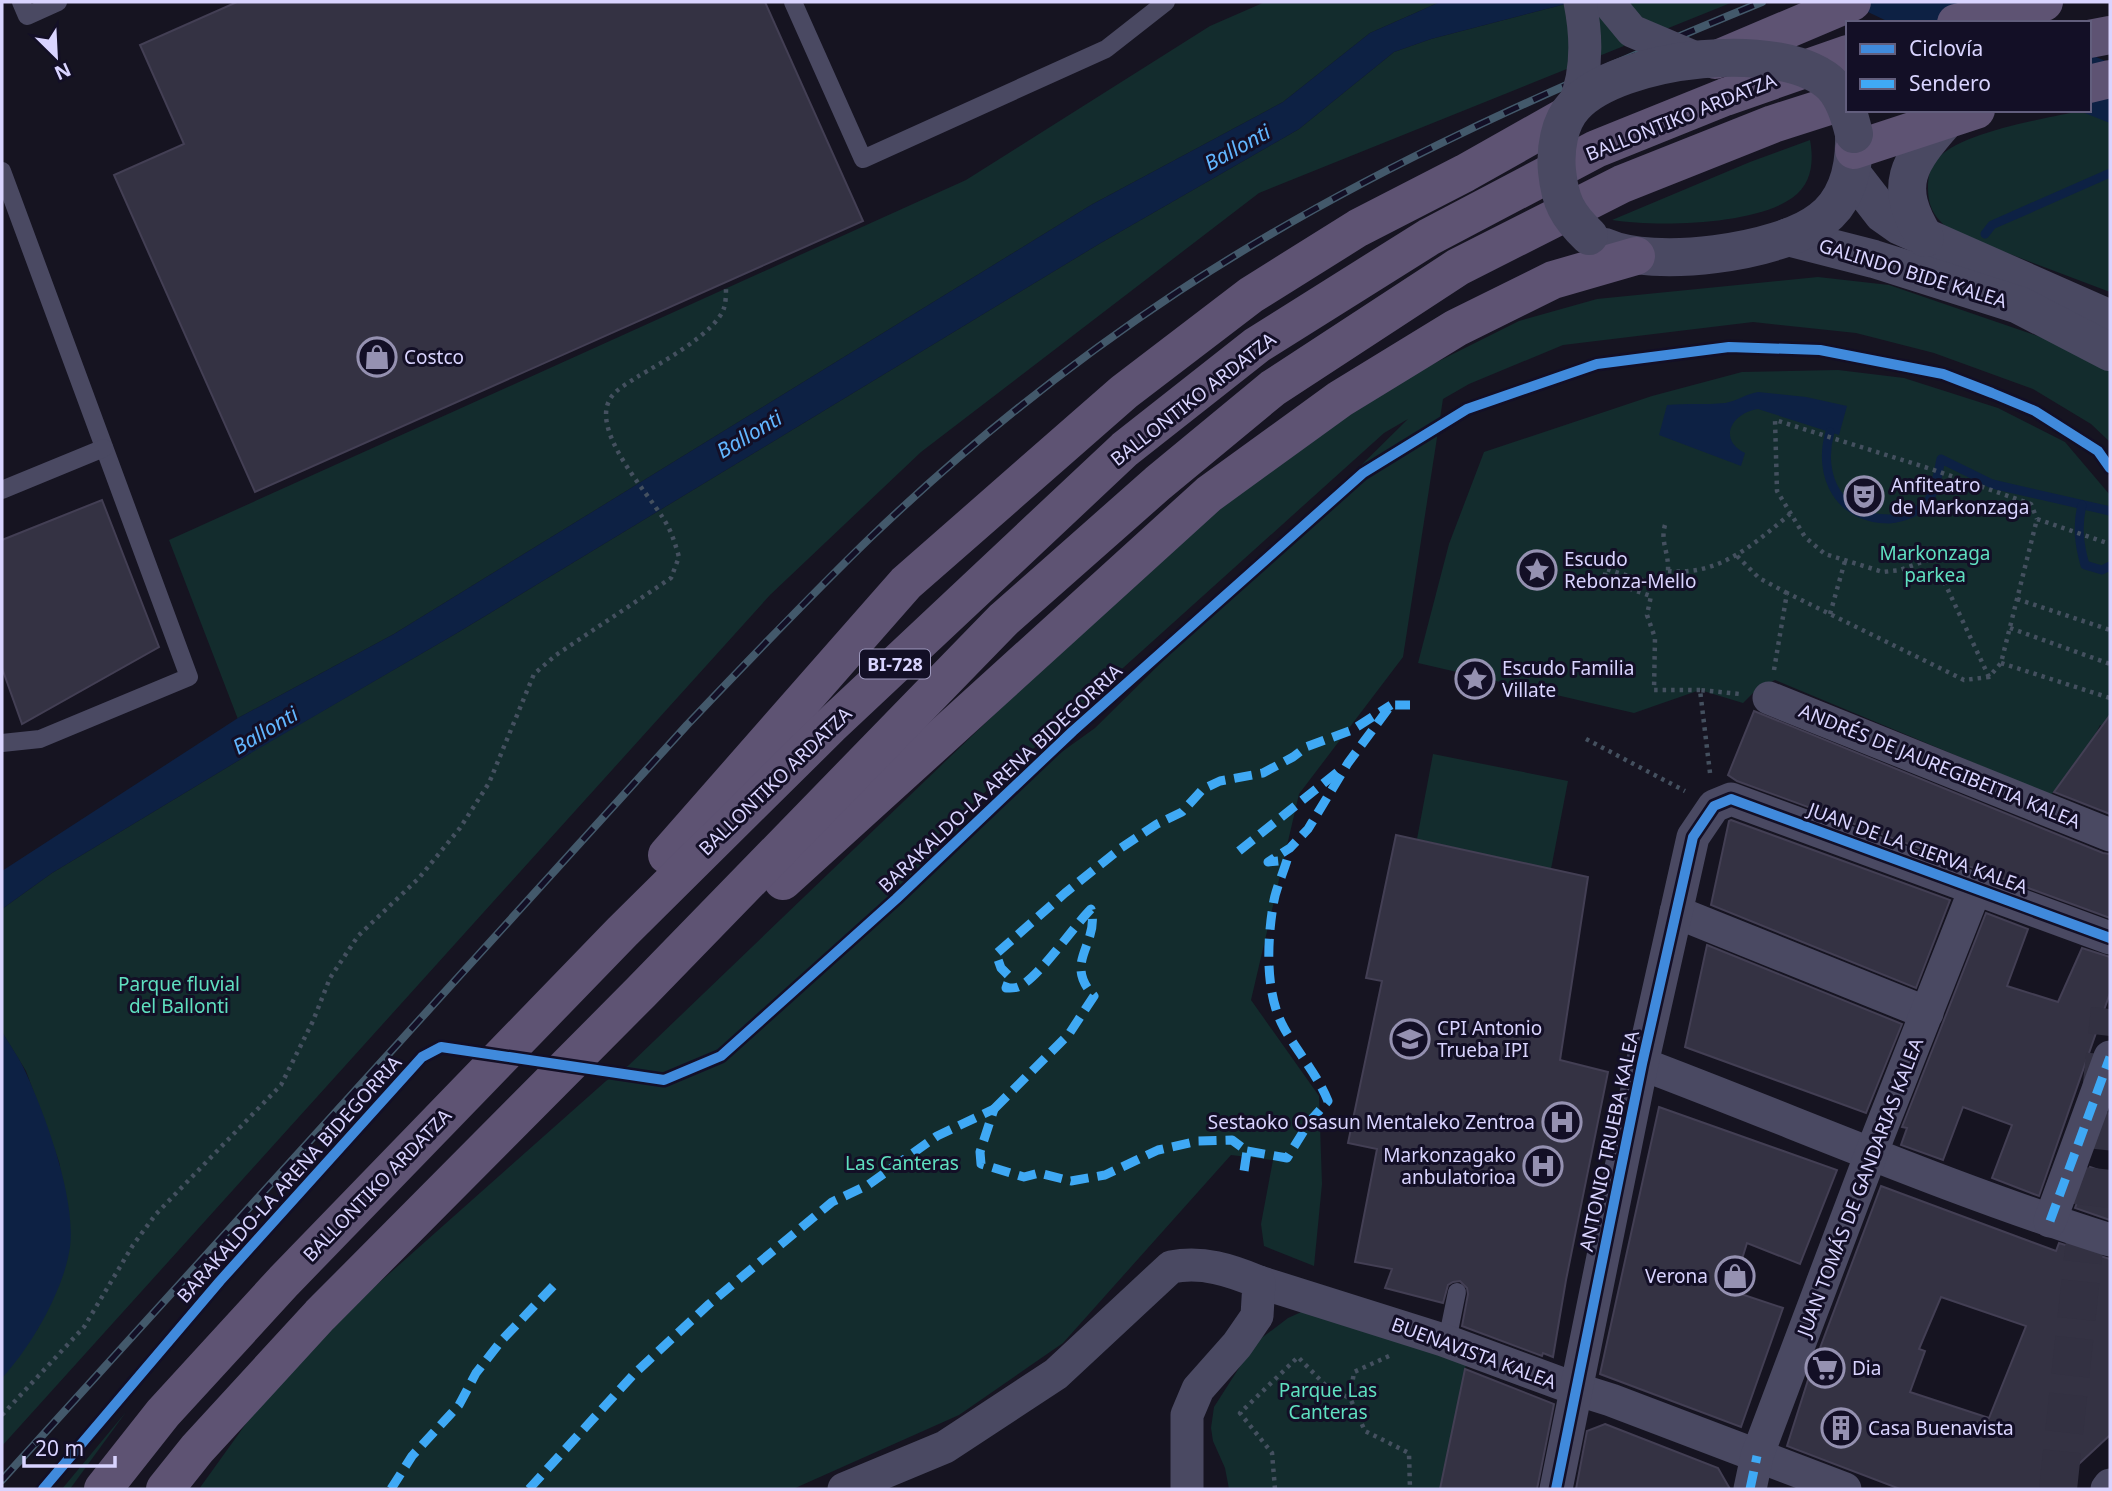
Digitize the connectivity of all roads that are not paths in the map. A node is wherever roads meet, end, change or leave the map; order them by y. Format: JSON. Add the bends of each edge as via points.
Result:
{"nodes":[{"id":1,"x":21,"y":2,"type":"edge"},
{"id":2,"x":58,"y":2,"type":"edge"},
{"id":3,"x":793,"y":2,"type":"edge"},
{"id":4,"x":1166,"y":2,"type":"edge"},
{"id":5,"x":1580,"y":2,"type":"edge"},
{"id":6,"x":1608,"y":2,"type":"edge"},
{"id":7,"x":1852,"y":2,"type":"edge"},
{"id":8,"x":2044,"y":2,"type":"edge"},
{"id":9,"x":1964,"y":21,"type":"edge"},
{"id":10,"x":2110,"y":35,"type":"edge"},
{"id":11,"x":2091,"y":39,"type":"edge"},
{"id":12,"x":1846,"y":55,"type":"edge"},
{"id":13,"x":1707,"y":59,"type":"junction"},
{"id":14,"x":2110,"y":79,"type":"edge"},
{"id":15,"x":2091,"y":84,"type":"edge"},
{"id":16,"x":1846,"y":107,"type":"edge"},
{"id":17,"x":1570,"y":111,"type":"junction"},
{"id":18,"x":1848,"y":112,"type":"edge"},
{"id":19,"x":1961,"y":115,"type":"edge"},
{"id":20,"x":1852,"y":139,"type":"edge"},
{"id":21,"x":2,"y":171,"type":"edge"},
{"id":22,"x":1788,"y":237,"type":"junction"},
{"id":23,"x":1925,"y":238,"type":"junction"},
{"id":24,"x":1636,"y":256,"type":"junction"},
{"id":25,"x":2019,"y":305,"type":"junction"},
{"id":26,"x":2110,"y":319,"type":"edge"},
{"id":27,"x":2110,"y":338,"type":"edge"},
{"id":28,"x":2110,"y":352,"type":"edge"},
{"id":29,"x":104,"y":449,"type":"junction"},
{"id":30,"x":2,"y":490,"type":"edge"},
{"id":31,"x":1769,"y":698,"type":"road end"},
{"id":32,"x":2,"y":743,"type":"edge"},
{"id":33,"x":1714,"y":806,"type":"joint"},
{"id":34,"x":2110,"y":835,"type":"edge"},
{"id":35,"x":1976,"y":887,"type":"junction"},
{"id":36,"x":1676,"y":912,"type":"junction"},
{"id":37,"x":622,"y":932,"type":"junction"},
{"id":38,"x":2110,"y":938,"type":"edge"},
{"id":39,"x":641,"y":992,"type":"junction"},
{"id":40,"x":1927,"y":1013,"type":"junction"},
{"id":41,"x":2110,"y":1057,"type":"edge"},
{"id":42,"x":1642,"y":1064,"type":"junction"},
{"id":43,"x":1871,"y":1154,"type":"junction"},
{"id":44,"x":2050,"y":1221,"type":"junction"},
{"id":45,"x":2110,"y":1240,"type":"edge"},
{"id":46,"x":1259,"y":1282,"type":"junction"},
{"id":47,"x":1457,"y":1292,"type":"dead end"},
{"id":48,"x":1447,"y":1341,"type":"junction"},
{"id":49,"x":1576,"y":1389,"type":"junction"},
{"id":50,"x":1757,"y":1456,"type":"junction"},
{"id":51,"x":2110,"y":1485,"type":"edge"},
{"id":52,"x":103,"y":1489,"type":"edge"},
{"id":53,"x":165,"y":1489,"type":"edge"},
{"id":54,"x":844,"y":1489,"type":"edge"},
{"id":55,"x":1187,"y":1489,"type":"edge"},
{"id":56,"x":1556,"y":1489,"type":"edge"},
{"id":57,"x":1751,"y":1489,"type":"edge"},
{"id":58,"x":1845,"y":1489,"type":"edge"},
{"id":59,"x":2107,"y":1489,"type":"edge"}],
"edges":[{"from":1,"to":2,"type":"lane","via":[[27,16]]},
{"from":3,"to":4,"type":"lane","via":[[863,159],[1106,49]]},
{"from":5,"to":17,"type":"street","bridge":true,"via":[[1585,26],[1582,85]]},
{"from":6,"to":13,"type":"street","bridge":true,"via":[[1632,31]]},
{"from":7,"to":13,"type":"main road","bridge":true},
{"from":8,"to":9,"type":"main road"},
{"from":10,"to":11,"type":"main road"},
{"from":12,"to":37,"type":"main road","name":"BALLONTIKO ARDATZA","number":"BI-728","via":[[1596,149],[1429,237],[1257,345],[1125,449],[830,726]]},
{"from":13,"to":16,"type":"street","name":"GALINDO BIDE KALEA","bridge":true,"via":[[1759,58],[1803,66],[1823,77]]},
{"from":13,"to":17,"type":"street","name":"GALINDO BIDE KALEA","bridge":true,"via":[[1618,76]]},
{"from":14,"to":15,"type":"main road"},
{"from":17,"to":24,"type":"street","bridge":true,"via":[[1556,164],[1561,197],[1571,217],[1589,236],[1617,253]]},
{"from":17,"to":37,"type":"main road","via":[[1465,173],[1358,228],[1251,295],[1124,392],[906,583],[642,883]]},
{"from":18,"to":20,"type":"street","name":"GALINDO BIDE KALEA","bridge":true},
{"from":19,"to":20,"type":"main road","name":"BALLONTIKO ARDATZA"},
{"from":19,"to":23,"type":"street","via":[[1918,153],[1906,178],[1912,217]]},
{"from":20,"to":22,"type":"street","via":[[1843,194],[1821,220]]},
{"from":20,"to":23,"type":"street","name":"GALINDO BIDE KALEA","via":[[1883,214]]},
{"from":20,"to":39,"type":"main road","name":"BALLONTIKO ARDATZA","number":"BI-728","via":[[1773,124],[1622,184],[1458,267],[1273,388],[1003,620]]},
{"from":21,"to":29,"type":"lane"},
{"from":22,"to":24,"type":"street","via":[[1748,249],[1689,257]]},
{"from":22,"to":25,"type":"street","name":"GALINDO BIDE KALEA","via":[[1874,258]]},
{"from":23,"to":26,"type":"street","name":"GALINDO BIDE KALEA"},
{"from":24,"to":39,"type":"main road","via":[[1553,280],[1456,328],[1340,399],[1220,486],[779,884]]},
{"from":25,"to":27,"type":"street"},
{"from":25,"to":28,"type":"street","name":"GALINDO BIDE KALEA"},
{"from":29,"to":30,"type":"lane"},
{"from":29,"to":32,"type":"lane","via":[[189,677],[40,739]]},
{"from":31,"to":34,"type":"street","name":"ANDRÉS DE JAUREGIBEITIA KALEA"},
{"from":33,"to":35,"type":"street","name":"JUAN DE LA CIERVA KALEA","via":[[1731,799]]},
{"from":33,"to":36,"type":"street","name":"ANTONIO TRUEBA KALEA","via":[[1693,837]]},
{"from":35,"to":38,"type":"street","name":"JUAN DE LA CIERVA KALEA"},
{"from":35,"to":40,"type":"street","name":"JUAN TOMÁS DE GANDARIAS KALEA"},
{"from":36,"to":40,"type":"street"},
{"from":36,"to":42,"type":"street","name":"ANTONIO TRUEBA KALEA"},
{"from":37,"to":52,"type":"main road","name":"BALLONTIKO ARDATZA","number":"BI-728","via":[[284,1281],[163,1413]]},
{"from":39,"to":53,"type":"main road","name":"BALLONTIKO ARDATZA","number":"BI-728","via":[[320,1315]]},
{"from":40,"to":43,"type":"street","name":"JUAN TOMÁS DE GANDARIAS KALEA"},
{"from":41,"to":44,"type":"street"},
{"from":42,"to":43,"type":"street"},
{"from":42,"to":49,"type":"street","name":"ANTONIO TRUEBA KALEA"},
{"from":43,"to":44,"type":"street"},
{"from":43,"to":50,"type":"street","name":"JUAN TOMÁS DE GANDARIAS KALEA"},
{"from":44,"to":45,"type":"street"},
{"from":46,"to":48,"type":"street","name":"BUENAVISTA KALEA"},
{"from":46,"to":54,"type":"street","name":"BUENAVISTA KALEA","via":[[1227,1269],[1188,1264],[1171,1267],[1056,1374],[945,1447]]},
{"from":46,"to":55,"type":"street","via":[[1257,1316],[1198,1389],[1188,1415]]},
{"from":47,"to":48,"type":"lane"},
{"from":48,"to":49,"type":"street","name":"BUENAVISTA KALEA"},
{"from":49,"to":50,"type":"street","name":"BUENAVISTA KALEA"},
{"from":49,"to":56,"type":"street","name":"ANTONIO TRUEBA KALEA"},
{"from":50,"to":57,"type":"street","name":"JUAN TOMÁS DE GANDARIAS KALEA"},
{"from":50,"to":58,"type":"street","name":"BUENAVISTA KALEA"},
{"from":51,"to":59,"type":"street"}]}
